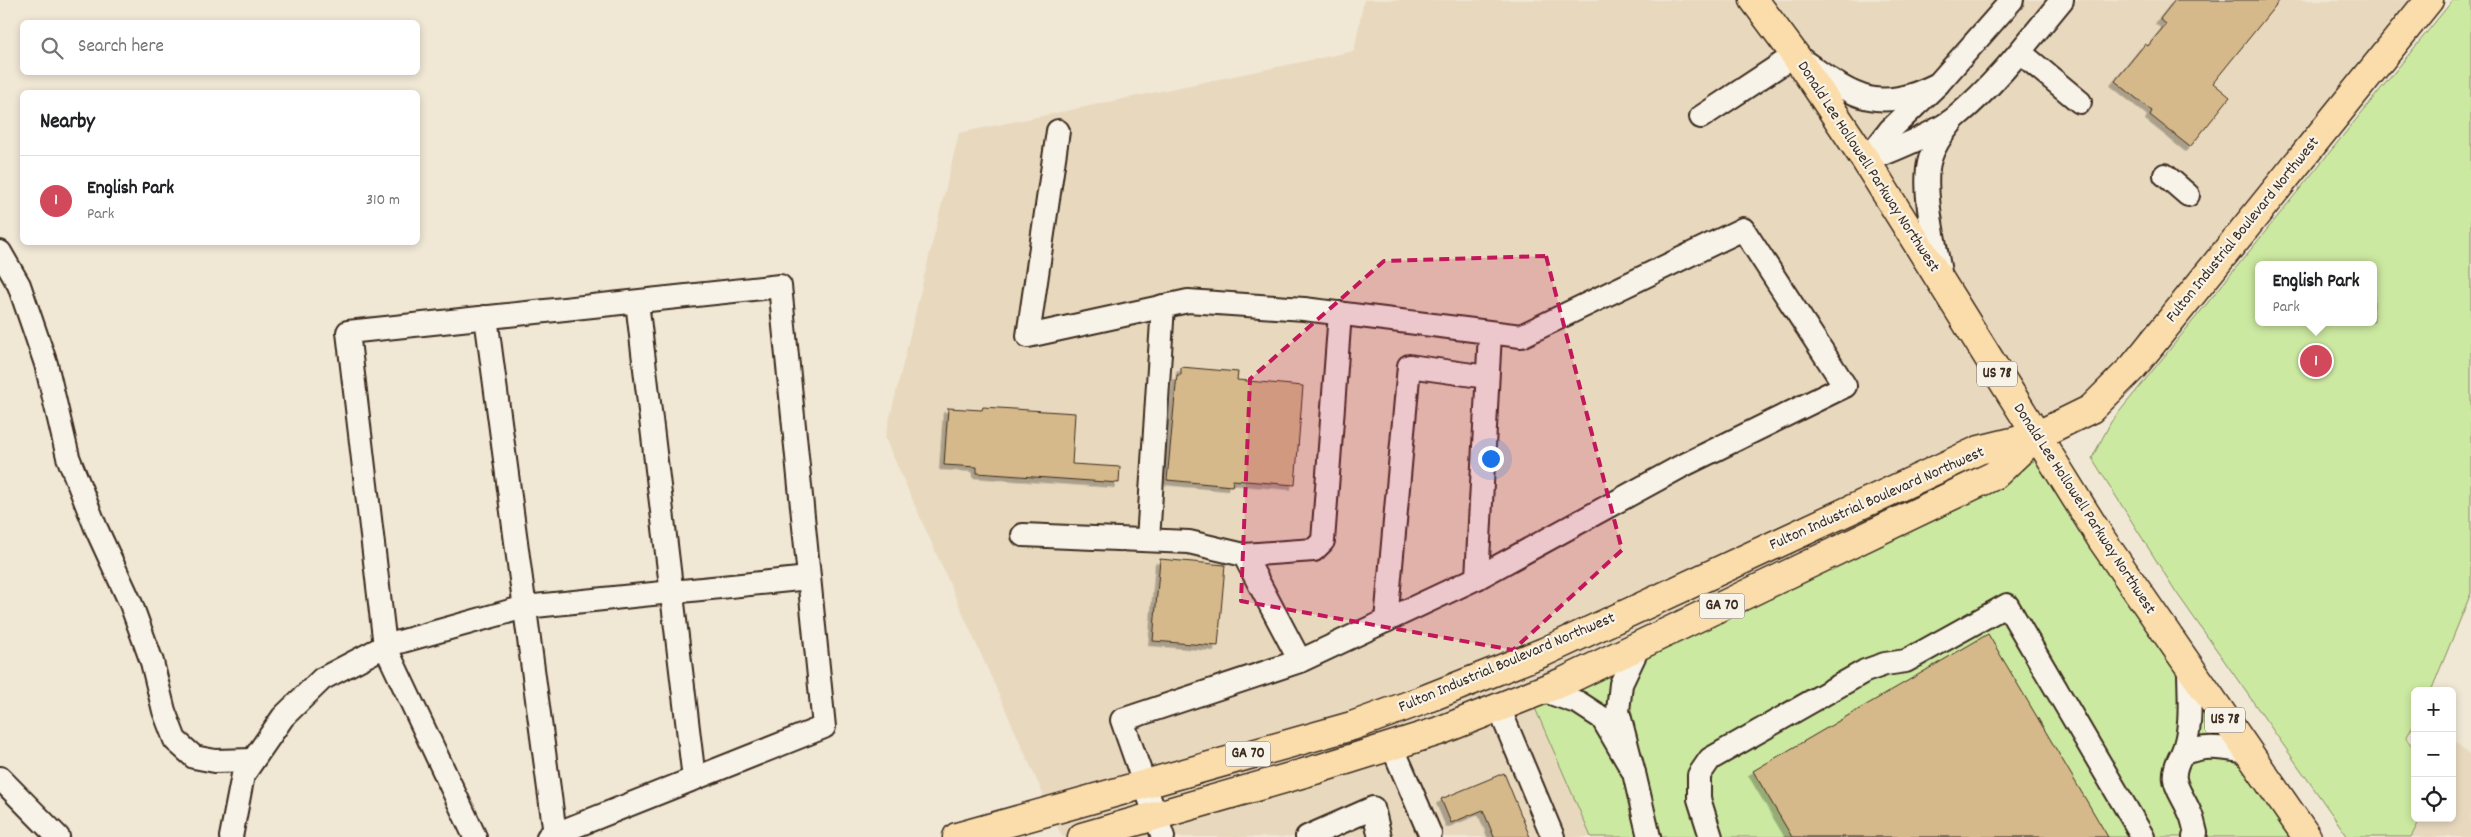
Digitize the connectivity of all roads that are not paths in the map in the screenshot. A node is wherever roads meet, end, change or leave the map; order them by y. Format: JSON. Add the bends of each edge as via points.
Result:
{"nodes":[{"id":1,"x":1754,"y":0,"type":"edge"},
{"id":2,"x":2012,"y":0,"type":"edge"},
{"id":3,"x":2062,"y":0,"type":"edge"},
{"id":4,"x":2429,"y":0,"type":"edge"},
{"id":5,"x":2020,"y":53,"type":"junction"},
{"id":6,"x":1795,"y":55,"type":"junction"},
{"id":7,"x":1938,"y":84,"type":"junction"},
{"id":8,"x":2080,"y":102,"type":"dead end"},
{"id":9,"x":1701,"y":117,"type":"dead end"},
{"id":10,"x":1955,"y":118,"type":"junction"},
{"id":11,"x":1058,"y":131,"type":"dead end"},
{"id":12,"x":1866,"y":161,"type":"junction"},
{"id":13,"x":2165,"y":175,"type":"dead end"},
{"id":14,"x":2188,"y":195,"type":"dead end"},
{"id":15,"x":0,"y":252,"type":"edge"},
{"id":16,"x":1941,"y":280,"type":"junction"},
{"id":17,"x":637,"y":302,"type":"junction"},
{"id":18,"x":1163,"y":306,"type":"junction"},
{"id":19,"x":1340,"y":313,"type":"junction"},
{"id":20,"x":486,"y":318,"type":"junction"},
{"id":21,"x":1490,"y":333,"type":"junction"},
{"id":22,"x":1488,"y":376,"type":"junction"},
{"id":23,"x":2036,"y":436,"type":"junction"},
{"id":24,"x":1023,"y":535,"type":"dead end"},
{"id":25,"x":1148,"y":540,"type":"junction"},
{"id":26,"x":1244,"y":555,"type":"junction"},
{"id":27,"x":809,"y":578,"type":"junction"},
{"id":28,"x":1477,"y":578,"type":"junction"},
{"id":29,"x":672,"y":591,"type":"junction"},
{"id":30,"x":525,"y":607,"type":"junction"},
{"id":31,"x":1386,"y":621,"type":"junction"},
{"id":32,"x":385,"y":646,"type":"junction"},
{"id":33,"x":1639,"y":646,"type":"junction"},
{"id":34,"x":1300,"y":662,"type":"junction"},
{"id":35,"x":2189,"y":668,"type":"junction"},
{"id":36,"x":1542,"y":690,"type":"junction"},
{"id":37,"x":1499,"y":708,"type":"junction"},
{"id":38,"x":1392,"y":746,"type":"junction"},
{"id":39,"x":2247,"y":752,"type":"junction"},
{"id":40,"x":2182,"y":754,"type":"junction"},
{"id":41,"x":253,"y":760,"type":"junction"},
{"id":42,"x":1634,"y":773,"type":"junction"},
{"id":43,"x":694,"y":779,"type":"junction"},
{"id":44,"x":1144,"y":784,"type":"junction"},
{"id":45,"x":4,"y":789,"type":"edge"},
{"id":46,"x":1159,"y":826,"type":"edge"},
{"id":47,"x":1430,"y":834,"type":"dead end"},
{"id":48,"x":552,"y":836,"type":"edge"},
{"id":49,"x":58,"y":837,"type":"edge"},
{"id":50,"x":231,"y":837,"type":"edge"},
{"id":51,"x":475,"y":837,"type":"edge"},
{"id":52,"x":957,"y":837,"type":"edge"},
{"id":53,"x":1082,"y":837,"type":"edge"},
{"id":54,"x":1307,"y":837,"type":"edge"},
{"id":55,"x":1380,"y":837,"type":"edge"},
{"id":56,"x":1553,"y":837,"type":"edge"},
{"id":57,"x":1649,"y":837,"type":"edge"},
{"id":58,"x":1711,"y":837,"type":"edge"},
{"id":59,"x":2143,"y":837,"type":"edge"},
{"id":60,"x":2194,"y":837,"type":"edge"},
{"id":61,"x":2307,"y":837,"type":"edge"}],
"edges":[{"from":1,"to":6,"type":"main road","name":"Donald Lee Hollowell Parkway Northwest","number":"US 78"},
{"from":2,"to":7,"type":"street"},
{"from":3,"to":5,"type":"street"},
{"from":4,"to":23,"type":"main road","name":"Fulton Industrial Boulevard Northwest","via":[[2133,367],[2091,409]]},
{"from":5,"to":8,"type":"street"},
{"from":5,"to":10,"type":"street"},
{"from":6,"to":7,"type":"street","via":[[1852,94],[1865,98],[1900,100]]},
{"from":6,"to":9,"type":"street"},
{"from":6,"to":12,"type":"main road","name":"Donald Lee Hollowell Parkway Northwest","number":"US 78"},
{"from":7,"to":12,"type":"street","via":[[1890,130]]},
{"from":10,"to":12,"type":"street","via":[[1899,148]]},
{"from":10,"to":16,"type":"street","via":[[1934,148],[1927,172]]},
{"from":11,"to":18,"type":"street","via":[[1028,336]]},
{"from":12,"to":16,"type":"main road","name":"Donald Lee Hollowell Parkway Northwest","number":"US 78"},
{"from":13,"to":14,"type":"street"},
{"from":15,"to":41,"type":"street","via":[[18,285],[46,364],[68,457],[131,604],[175,740],[194,758]]},
{"from":16,"to":23,"type":"main road","name":"Donald Lee Hollowell Parkway Northwest","number":"US 78"},
{"from":17,"to":20,"type":"street"},
{"from":17,"to":27,"type":"street","via":[[780,286]]},
{"from":17,"to":29,"type":"street"},
{"from":18,"to":19,"type":"street","via":[[1188,301]]},
{"from":18,"to":25,"type":"street"},
{"from":19,"to":21,"type":"street"},
{"from":19,"to":26,"type":"street","via":[[1323,541],[1314,550]]},
{"from":20,"to":30,"type":"street"},
{"from":20,"to":32,"type":"street","via":[[348,332]]},
{"from":21,"to":22,"type":"street"},
{"from":21,"to":28,"type":"street","via":[[1521,336],[1743,230],[1845,386],[1680,467]]},
{"from":22,"to":28,"type":"street"},
{"from":22,"to":31,"type":"street","via":[[1409,366]]},
{"from":23,"to":33,"type":"main road","name":"Fulton Industrial Boulevard Northwest","number":"GA 70","via":[[1995,476]]},
{"from":23,"to":35,"type":"main road","name":"Donald Lee Hollowell Parkway Northwest","number":"US 78"},
{"from":23,"to":44,"type":"main road","name":"Fulton Industrial Boulevard Northwest","number":"GA 70","via":[[1979,450],[1544,652],[1423,700],[1352,726]]},
{"from":24,"to":25,"type":"street"},
{"from":25,"to":26,"type":"street","via":[[1189,542]]},
{"from":26,"to":34,"type":"street"},
{"from":27,"to":29,"type":"street"},
{"from":27,"to":43,"type":"street","via":[[824,727]]},
{"from":28,"to":31,"type":"street"},
{"from":29,"to":30,"type":"street"},
{"from":29,"to":43,"type":"street"},
{"from":30,"to":32,"type":"street"},
{"from":30,"to":48,"type":"street"},
{"from":31,"to":34,"type":"street"},
{"from":32,"to":41,"type":"street","via":[[322,679],[283,717]]},
{"from":32,"to":51,"type":"street"},
{"from":33,"to":36,"type":"main road","name":"Fulton Industrial Boulevard Northwest","number":"GA 70"},
{"from":33,"to":42,"type":"street","via":[[1621,684],[1618,711]]},
{"from":34,"to":44,"type":"street","via":[[1122,720]]},
{"from":35,"to":39,"type":"main road","name":"Donald Lee Hollowell Parkway Northwest","number":"US 78"},
{"from":35,"to":40,"type":"street","via":[[2188,740]]},
{"from":36,"to":37,"type":"main road","name":"Fulton Industrial Boulevard Northwest","number":"GA 70"},
{"from":36,"to":42,"type":"street","via":[[1579,703],[1602,718]]},
{"from":37,"to":38,"type":"main road","name":"Fulton Industrial Boulevard Northwest","number":"GA 70","via":[[1439,732]]},
{"from":37,"to":56,"type":"street"},
{"from":38,"to":46,"type":"main road","name":"Fulton Industrial Boulevard Northwest","number":"GA 70"},
{"from":38,"to":47,"type":"street"},
{"from":39,"to":40,"type":"street","via":[[2212,747]]},
{"from":39,"to":61,"type":"main road","name":"Donald Lee Hollowell Parkway Northwest","number":"US 78"},
{"from":40,"to":60,"type":"street","via":[[2175,766],[2175,786],[2190,813],[2196,833]]},
{"from":41,"to":50,"type":"street","via":[[243,775]]},
{"from":42,"to":57,"type":"street"},
{"from":43,"to":48,"type":"street"},
{"from":44,"to":46,"type":"street"},
{"from":44,"to":52,"type":"main road","name":"Fulton Industrial Boulevard Northwest","number":"GA 70"},
{"from":45,"to":49,"type":"street"},
{"from":46,"to":53,"type":"main road","name":"Fulton Industrial Boulevard Northwest","number":"GA 70"},
{"from":54,"to":55,"type":"street","via":[[1373,808]]},
{"from":58,"to":59,"type":"street","via":[[1698,799],[1699,775],[1710,759],[1865,671],[1885,664],[1906,662],[2007,605]]}]}
